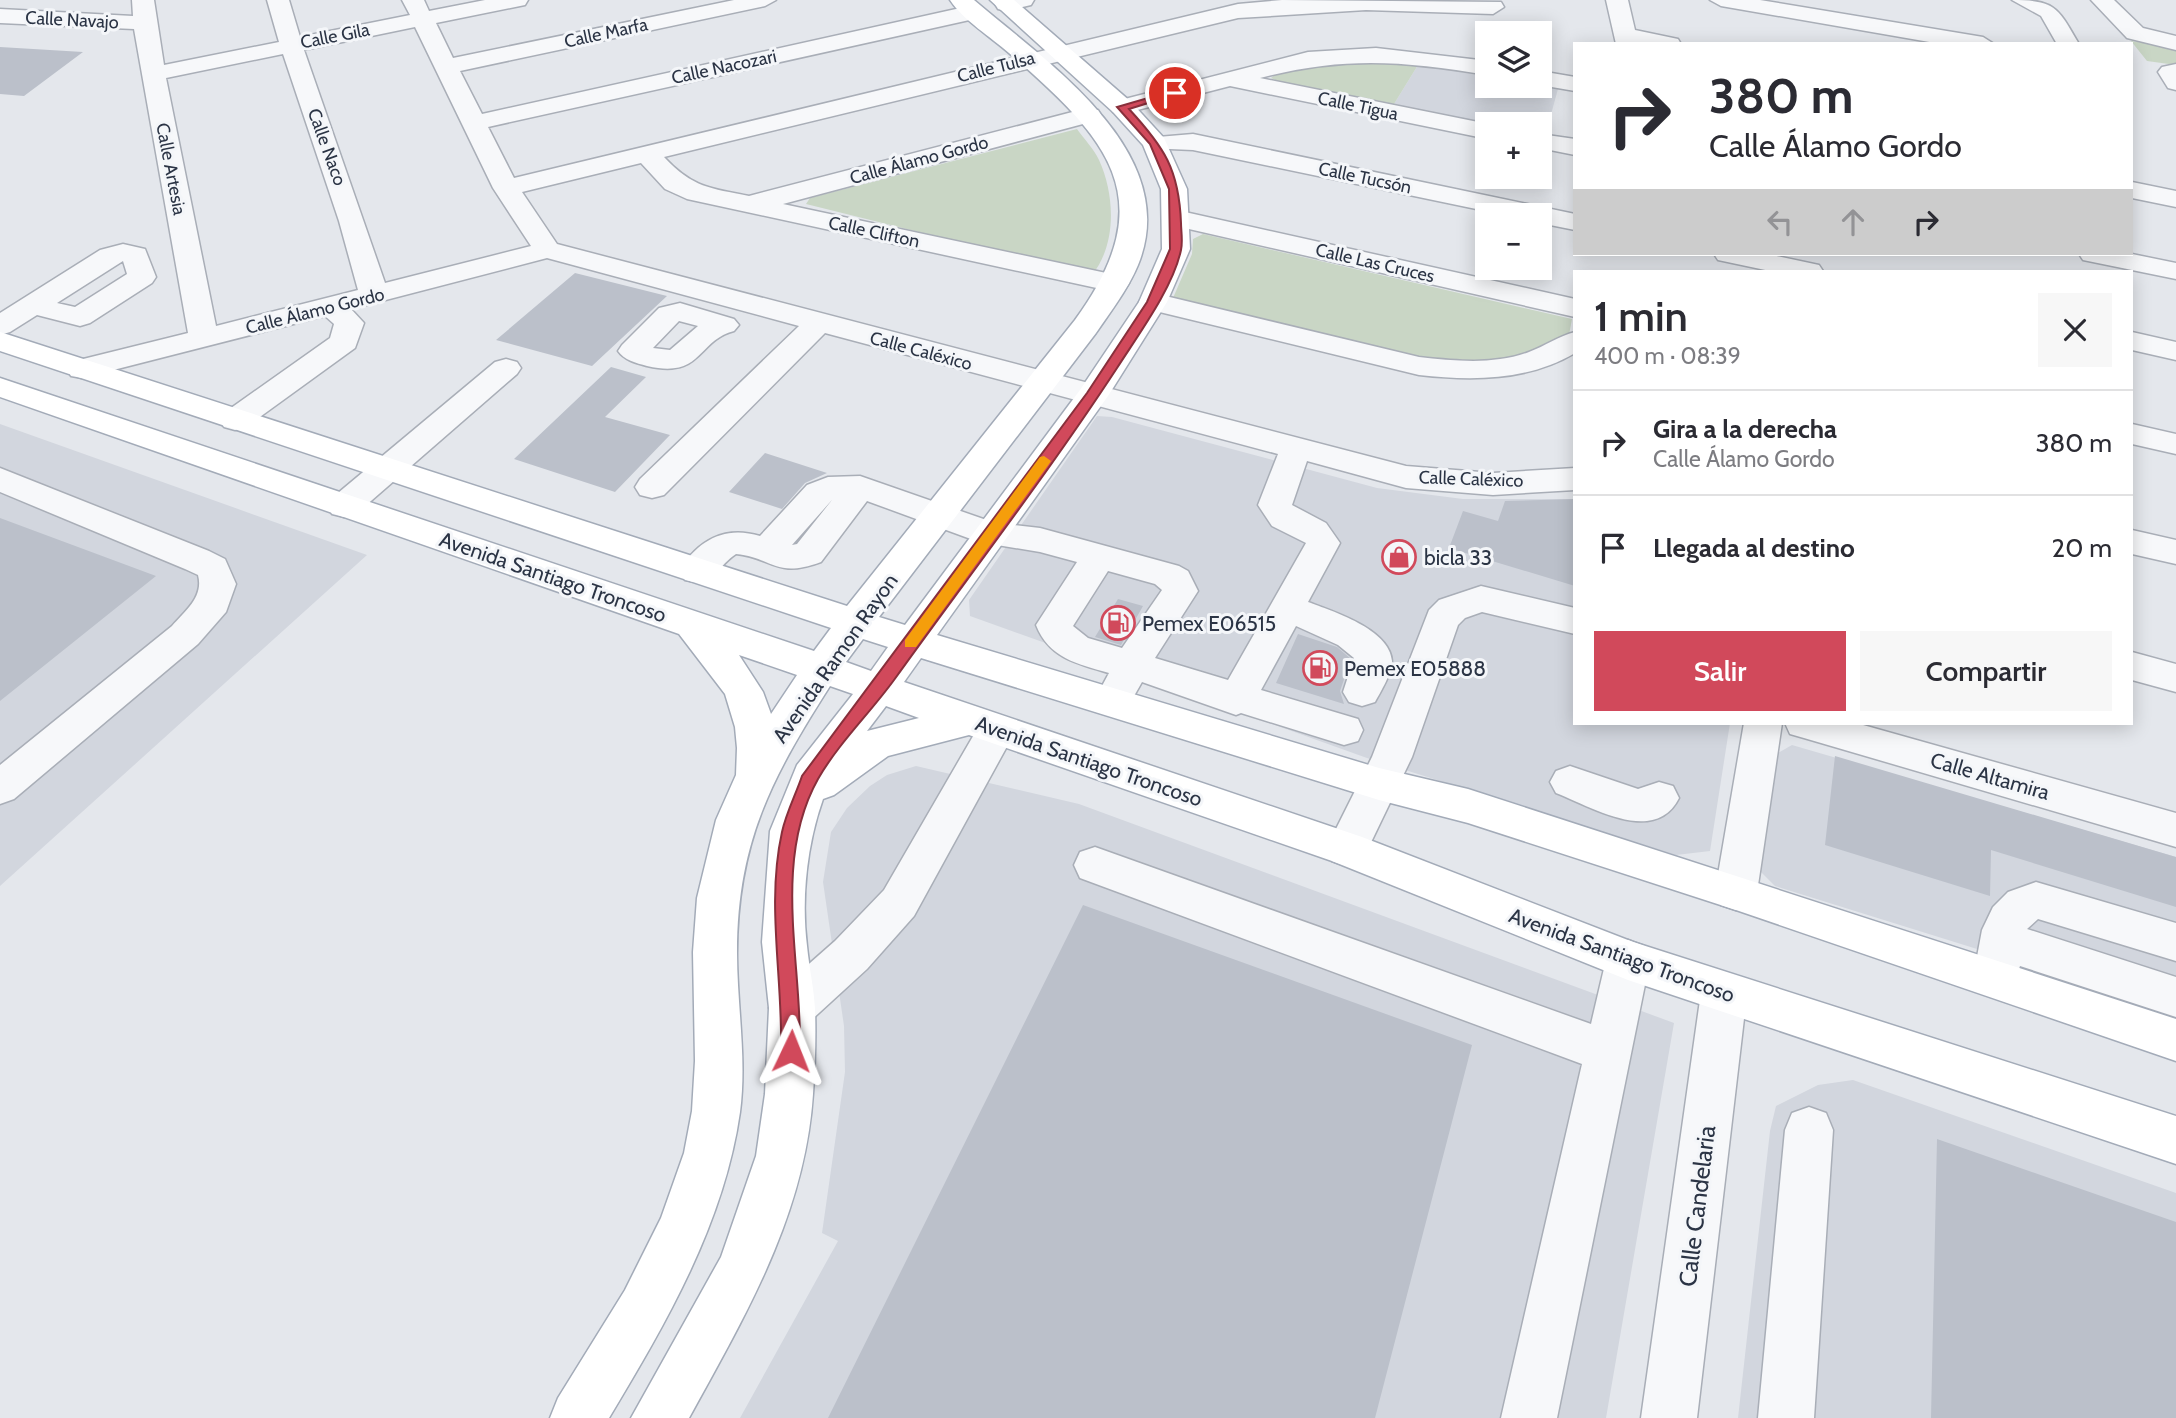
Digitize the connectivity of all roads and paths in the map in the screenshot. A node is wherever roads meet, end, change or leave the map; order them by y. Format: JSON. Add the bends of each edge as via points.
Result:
{"nodes":[{"id":1,"x":278,"y":0,"type":"edge"},
{"id":2,"x":517,"y":0,"type":"edge"},
{"id":3,"x":765,"y":0,"type":"edge"},
{"id":4,"x":1617,"y":0,"type":"edge"},
{"id":5,"x":1721,"y":0,"type":"edge"},
{"id":6,"x":2102,"y":0,"type":"edge"},
{"id":7,"x":1010,"y":1,"type":"edge"},
{"id":8,"x":1493,"y":3,"type":"edge"},
{"id":9,"x":2033,"y":3,"type":"edge"},
{"id":10,"x":967,"y":6,"type":"edge"},
{"id":11,"x":417,"y":10,"type":"edge"},
{"id":12,"x":143,"y":12,"type":"edge"},
{"id":13,"x":0,"y":16,"type":"edge"},
{"id":14,"x":79,"y":20,"type":"junction"},
{"id":15,"x":1496,"y":21,"type":"edge"},
{"id":16,"x":0,"y":35,"type":"edge"},
{"id":17,"x":1625,"y":40,"type":"edge"},
{"id":18,"x":1648,"y":42,"type":"edge"},
{"id":19,"x":1971,"y":42,"type":"edge"},
{"id":20,"x":2066,"y":42,"type":"edge"},
{"id":21,"x":2176,"y":43,"type":"edge"},
{"id":22,"x":290,"y":45,"type":"junction"},
{"id":23,"x":1060,"y":52,"type":"junction"},
{"id":24,"x":1027,"y":59,"type":"junction"},
{"id":25,"x":1475,"y":66,"type":"edge"},
{"id":26,"x":446,"y":67,"type":"junction"},
{"id":27,"x":153,"y":74,"type":"junction"},
{"id":28,"x":1229,"y":79,"type":"junction"},
{"id":29,"x":1552,"y":80,"type":"edge"},
{"id":30,"x":1573,"y":84,"type":"edge"},
{"id":31,"x":1122,"y":107,"type":"junction"},
{"id":32,"x":1088,"y":116,"type":"junction"},
{"id":33,"x":474,"y":122,"type":"junction"},
{"id":34,"x":1475,"y":129,"type":"edge"},
{"id":35,"x":1154,"y":143,"type":"junction"},
{"id":36,"x":1552,"y":143,"type":"edge"},
{"id":37,"x":1573,"y":147,"type":"edge"},
{"id":38,"x":647,"y":155,"type":"junction"},
{"id":39,"x":506,"y":188,"type":"junction"},
{"id":40,"x":2133,"y":190,"type":"edge"},
{"id":41,"x":2176,"y":199,"type":"edge"},
{"id":42,"x":750,"y":205,"type":"junction"},
{"id":43,"x":1176,"y":218,"type":"junction"},
{"id":44,"x":1573,"y":222,"type":"edge"},
{"id":45,"x":547,"y":250,"type":"junction"},
{"id":46,"x":2103,"y":256,"type":"edge"},
{"id":47,"x":1740,"y":259,"type":"edge"},
{"id":48,"x":1803,"y":270,"type":"edge"},
{"id":49,"x":2176,"y":271,"type":"edge"},
{"id":50,"x":1115,"y":284,"type":"junction"},
{"id":51,"x":374,"y":295,"type":"junction"},
{"id":52,"x":1153,"y":302,"type":"junction"},
{"id":53,"x":35,"y":306,"type":"dead end"},
{"id":54,"x":333,"y":307,"type":"junction"},
{"id":55,"x":1573,"y":308,"type":"edge"},
{"id":56,"x":718,"y":323,"type":"dead end"},
{"id":57,"x":0,"y":326,"type":"edge"},
{"id":58,"x":785,"y":335,"type":"junction"},
{"id":59,"x":204,"y":338,"type":"junction"},
{"id":60,"x":0,"y":341,"type":"edge"},
{"id":61,"x":2133,"y":341,"type":"edge"},
{"id":62,"x":1573,"y":342,"type":"edge"},
{"id":63,"x":2176,"y":351,"type":"edge"},
{"id":64,"x":506,"y":368,"type":"dead end"},
{"id":65,"x":82,"y":369,"type":"junction"},
{"id":66,"x":1042,"y":382,"type":"junction"},
{"id":67,"x":0,"y":387,"type":"edge"},
{"id":68,"x":1092,"y":396,"type":"junction"},
{"id":69,"x":235,"y":420,"type":"junction"},
{"id":70,"x":2133,"y":433,"type":"edge"},
{"id":71,"x":2176,"y":444,"type":"edge"},
{"id":72,"x":1295,"y":450,"type":"junction"},
{"id":73,"x":385,"y":471,"type":"junction"},
{"id":74,"x":0,"y":479,"type":"edge"},
{"id":75,"x":1573,"y":479,"type":"edge"},
{"id":76,"x":652,"y":487,"type":"dead end"},
{"id":77,"x":344,"y":506,"type":"junction"},
{"id":78,"x":940,"y":514,"type":"junction"},
{"id":79,"x":991,"y":534,"type":"junction"},
{"id":80,"x":2133,"y":542,"type":"edge"},
{"id":81,"x":2176,"y":552,"type":"edge"},
{"id":82,"x":1098,"y":556,"type":"junction"},
{"id":83,"x":697,"y":571,"type":"junction"},
{"id":84,"x":1287,"y":608,"type":"junction"},
{"id":85,"x":1573,"y":621,"type":"edge"},
{"id":86,"x":857,"y":623,"type":"junction"},
{"id":87,"x":691,"y":624,"type":"junction"},
{"id":88,"x":912,"y":641,"type":"junction"},
{"id":89,"x":1130,"y":665,"type":"junction"},
{"id":90,"x":2133,"y":666,"type":"edge"},
{"id":91,"x":823,"y":670,"type":"junction"},
{"id":92,"x":2176,"y":678,"type":"edge"},
{"id":93,"x":879,"y":688,"type":"junction"},
{"id":94,"x":1362,"y":692,"type":"junction"},
{"id":95,"x":1236,"y":699,"type":"junction"},
{"id":96,"x":1113,"y":704,"type":"junction"},
{"id":97,"x":1406,"y":710,"type":"junction"},
{"id":98,"x":982,"y":725,"type":"junction"},
{"id":99,"x":1763,"y":725,"type":"edge"},
{"id":100,"x":1811,"y":725,"type":"edge"},
{"id":101,"x":1344,"y":730,"type":"junction"},
{"id":102,"x":1327,"y":768,"type":"junction"},
{"id":103,"x":755,"y":775,"type":"junction"},
{"id":104,"x":1570,"y":782,"type":"dead end"},
{"id":105,"x":1379,"y":784,"type":"junction"},
{"id":106,"x":0,"y":788,"type":"edge"},
{"id":107,"x":804,"y":795,"type":"junction"},
{"id":108,"x":1660,"y":799,"type":"dead end"},
{"id":109,"x":2176,"y":830,"type":"edge"},
{"id":110,"x":1347,"y":849,"type":"junction"},
{"id":111,"x":1095,"y":865,"type":"dead end"},
{"id":112,"x":1736,"y":891,"type":"junction"},
{"id":113,"x":2176,"y":942,"type":"edge"},
{"id":114,"x":1628,"y":960,"type":"junction"},
{"id":115,"x":1999,"y":960,"type":"junction"},
{"id":116,"x":1724,"y":993,"type":"junction"},
{"id":117,"x":2176,"y":997,"type":"edge"},
{"id":118,"x":792,"y":1007,"type":"junction"},
{"id":119,"x":2176,"y":1040,"type":"edge"},
{"id":120,"x":1608,"y":1052,"type":"junction"},
{"id":121,"x":1809,"y":1130,"type":"dead end"},
{"id":122,"x":2176,"y":1140,"type":"edge"},
{"id":123,"x":578,"y":1418,"type":"edge"},
{"id":124,"x":659,"y":1418,"type":"edge"},
{"id":125,"x":1529,"y":1418,"type":"edge"},
{"id":126,"x":1669,"y":1418,"type":"edge"},
{"id":127,"x":1786,"y":1418,"type":"edge"}],
"edges":[{"from":1,"to":22,"type":"street","name":"Calle Naco"},
{"from":2,"to":11,"type":"street","name":"Calle Gila"},
{"from":3,"to":26,"type":"street","name":"Calle Marfa"},
{"from":4,"to":17,"type":"street"},
{"from":5,"to":19,"type":"street"},
{"from":6,"to":21,"type":"street","via":[[2129,30]]},
{"from":7,"to":23,"type":"main road"},
{"from":8,"to":15,"type":"street"},
{"from":8,"to":23,"type":"street","name":"Calle Tulsa","via":[[1300,3],[1238,10]]},
{"from":9,"to":20,"type":"street"},
{"from":10,"to":24,"type":"main road","name":"Avenida Ramon Rayon"},
{"from":10,"to":33,"type":"street","name":"Calle Nacozari"},
{"from":11,"to":22,"type":"street","name":"Calle Gila"},
{"from":11,"to":26,"type":"street"},
{"from":12,"to":14,"type":"street","name":"Calle Navajo"},
{"from":12,"to":27,"type":"street","name":"Calle Artesia"},
{"from":13,"to":14,"type":"street","name":"Calle Navajo"},
{"from":14,"to":16,"type":"street","via":[[45,35]]},
{"from":17,"to":18,"type":"street"},
{"from":22,"to":27,"type":"street","name":"Calle Gila"},
{"from":22,"to":51,"type":"street","name":"Calle Naco","via":[[357,229]]},
{"from":23,"to":24,"type":"street","name":"Calle Tulsa"},
{"from":23,"to":31,"type":"main road"},
{"from":24,"to":32,"type":"main road","name":"Avenida Ramon Rayon"},
{"from":24,"to":38,"type":"street","name":"Calle Tulsa"},
{"from":25,"to":28,"type":"street","via":[[1412,55],[1335,55]]},
{"from":26,"to":33,"type":"street"},
{"from":27,"to":59,"type":"street","name":"Calle Artesia"},
{"from":28,"to":31,"type":"street"},
{"from":28,"to":34,"type":"street","name":"Calle Tigua"},
{"from":29,"to":30,"type":"street"},
{"from":31,"to":35,"type":"main road"},
{"from":32,"to":42,"type":"street","name":"Calle Álamo Gordo"},
{"from":32,"to":50,"type":"main road","name":"Avenida Ramon Rayon","via":[[1114,149],[1132,192],[1129,250]]},
{"from":33,"to":39,"type":"street"},
{"from":35,"to":43,"type":"main road","via":[[1174,189]]},
{"from":35,"to":44,"type":"street","name":"Calle Tucsón","via":[[1193,142]]},
{"from":36,"to":37,"type":"street"},
{"from":38,"to":39,"type":"street","name":"Calle Tulsa"},
{"from":38,"to":42,"type":"street","name":"Calle Clifton","via":[[674,183],[688,190]]},
{"from":39,"to":45,"type":"street"},
{"from":40,"to":41,"type":"street"},
{"from":42,"to":50,"type":"street","name":"Calle Clifton"},
{"from":43,"to":52,"type":"main road","via":[[1176,249]]},
{"from":43,"to":55,"type":"street","name":"Calle Las Cruces"},
{"from":45,"to":51,"type":"street","name":"Calle Álamo Gordo"},
{"from":45,"to":58,"type":"street","name":"Calle Caléxico"},
{"from":46,"to":49,"type":"street"},
{"from":47,"to":48,"type":"street"},
{"from":50,"to":66,"type":"main road","name":"Avenida Ramon Rayon"},
{"from":51,"to":54,"type":"street","name":"Calle Álamo Gordo"},
{"from":52,"to":62,"type":"street","via":[[1419,366],[1464,372],[1513,367]]},
{"from":52,"to":68,"type":"main road"},
{"from":53,"to":57,"type":"street"},
{"from":54,"to":59,"type":"street","name":"Calle Álamo Gordo"},
{"from":54,"to":69,"type":"street","via":[[349,323],[344,342]]},
{"from":56,"to":58,"type":"street"},
{"from":58,"to":66,"type":"street","name":"Calle Caléxico"},
{"from":58,"to":76,"type":"street"},
{"from":59,"to":65,"type":"street","name":"Calle Álamo Gordo"},
{"from":60,"to":65,"type":"main road"},
{"from":61,"to":63,"type":"street"},
{"from":64,"to":73,"type":"street"},
{"from":65,"to":69,"type":"main road"},
{"from":66,"to":68,"type":"street","name":"Calle Caléxico"},
{"from":66,"to":78,"type":"main road","name":"Avenida Ramon Rayon"},
{"from":67,"to":77,"type":"main road","name":"Avenida Santiago Troncoso"},
{"from":68,"to":72,"type":"street","name":"Calle Caléxico"},
{"from":68,"to":79,"type":"main road"},
{"from":69,"to":73,"type":"main road"},
{"from":70,"to":71,"type":"street"},
{"from":72,"to":75,"type":"street","name":"Calle Caléxico","via":[[1406,477],[1493,484]]},
{"from":72,"to":84,"type":"street","via":[[1275,505],[1286,519],[1316,533],[1323,543]]},
{"from":73,"to":77,"type":"street"},
{"from":73,"to":83,"type":"main road"},
{"from":74,"to":106,"type":"street","via":[[197,560],[213,568],[218,584],[213,604],[185,635]]},
{"from":77,"to":87,"type":"main road","name":"Avenida Santiago Troncoso"},
{"from":78,"to":79,"type":"street"},
{"from":78,"to":83,"type":"street","via":[[860,487],[809,553],[793,559],[732,542]]},
{"from":78,"to":86,"type":"main road","name":"Avenida Ramon Rayon"},
{"from":79,"to":82,"type":"street","via":[[1040,540]]},
{"from":79,"to":88,"type":"main road"},
{"from":80,"to":81,"type":"street"},
{"from":82,"to":89,"type":"street","via":[[1054,625],[1055,631],[1066,643]]},
{"from":82,"to":89,"type":"street","via":[[1167,575],[1180,591]]},
{"from":83,"to":86,"type":"main road"},
{"from":84,"to":94,"type":"street","via":[[1368,648],[1373,659]]},
{"from":84,"to":95,"type":"street"},
{"from":85,"to":97,"type":"street","via":[[1481,599],[1452,609],[1442,619]]},
{"from":86,"to":88,"type":"main road"},
{"from":86,"to":91,"type":"main road","name":"Avenida Ramon Rayon"},
{"from":87,"to":91,"type":"main road","name":"Avenida Santiago Troncoso"},
{"from":87,"to":103,"type":"main road","via":[[733,672],[751,706],[758,745]]},
{"from":88,"to":93,"type":"main road"},
{"from":88,"to":96,"type":"main road"},
{"from":89,"to":95,"type":"street"},
{"from":89,"to":96,"type":"street"},
{"from":90,"to":92,"type":"street"},
{"from":91,"to":93,"type":"main road","name":"Avenida Santiago Troncoso"},
{"from":91,"to":103,"type":"main road","name":"Avenida Ramon Rayon"},
{"from":93,"to":98,"type":"main road","name":"Avenida Santiago Troncoso"},
{"from":93,"to":107,"type":"main road","via":[[811,776]]},
{"from":94,"to":97,"type":"street"},
{"from":94,"to":101,"type":"street"},
{"from":95,"to":101,"type":"street"},
{"from":96,"to":102,"type":"main road"},
{"from":97,"to":105,"type":"street"},
{"from":98,"to":107,"type":"main road","via":[[876,744]]},
{"from":98,"to":110,"type":"main road","name":"Avenida Santiago Troncoso"},
{"from":98,"to":118,"type":"street","via":[[899,903],[851,955]]},
{"from":99,"to":112,"type":"street"},
{"from":100,"to":109,"type":"street","name":"Calle Altamira"},
{"from":101,"to":102,"type":"street"},
{"from":102,"to":105,"type":"main road"},
{"from":103,"to":123,"type":"main road","name":"Avenida Ramon Rayon","via":[[735,816],[717,909],[716,1112],[701,1177],[677,1243],[641,1314]]},
{"from":104,"to":108,"type":"street","via":[[1637,806]]},
{"from":105,"to":110,"type":"street"},
{"from":105,"to":112,"type":"main road","via":[[1468,806]]},
{"from":107,"to":118,"type":"main road","via":[[791,831],[786,874],[784,942]]},
{"from":110,"to":114,"type":"main road","name":"Avenida Santiago Troncoso"},
{"from":111,"to":120,"type":"street"},
{"from":112,"to":115,"type":"main road"},
{"from":113,"to":115,"type":"street","via":[[2036,900],[2017,906],[2008,917]]},
{"from":114,"to":116,"type":"main road","name":"Avenida Santiago Troncoso"},
{"from":114,"to":120,"type":"street"},
{"from":115,"to":117,"type":"street"},
{"from":115,"to":119,"type":"main road"},
{"from":116,"to":122,"type":"main road","name":"Avenida Santiago Troncoso"},
{"from":116,"to":126,"type":"street","name":"Calle Candelaria"},
{"from":118,"to":124,"type":"main road","via":[[781,1156],[742,1270]]},
{"from":120,"to":125,"type":"street"},
{"from":121,"to":127,"type":"street"}]}
